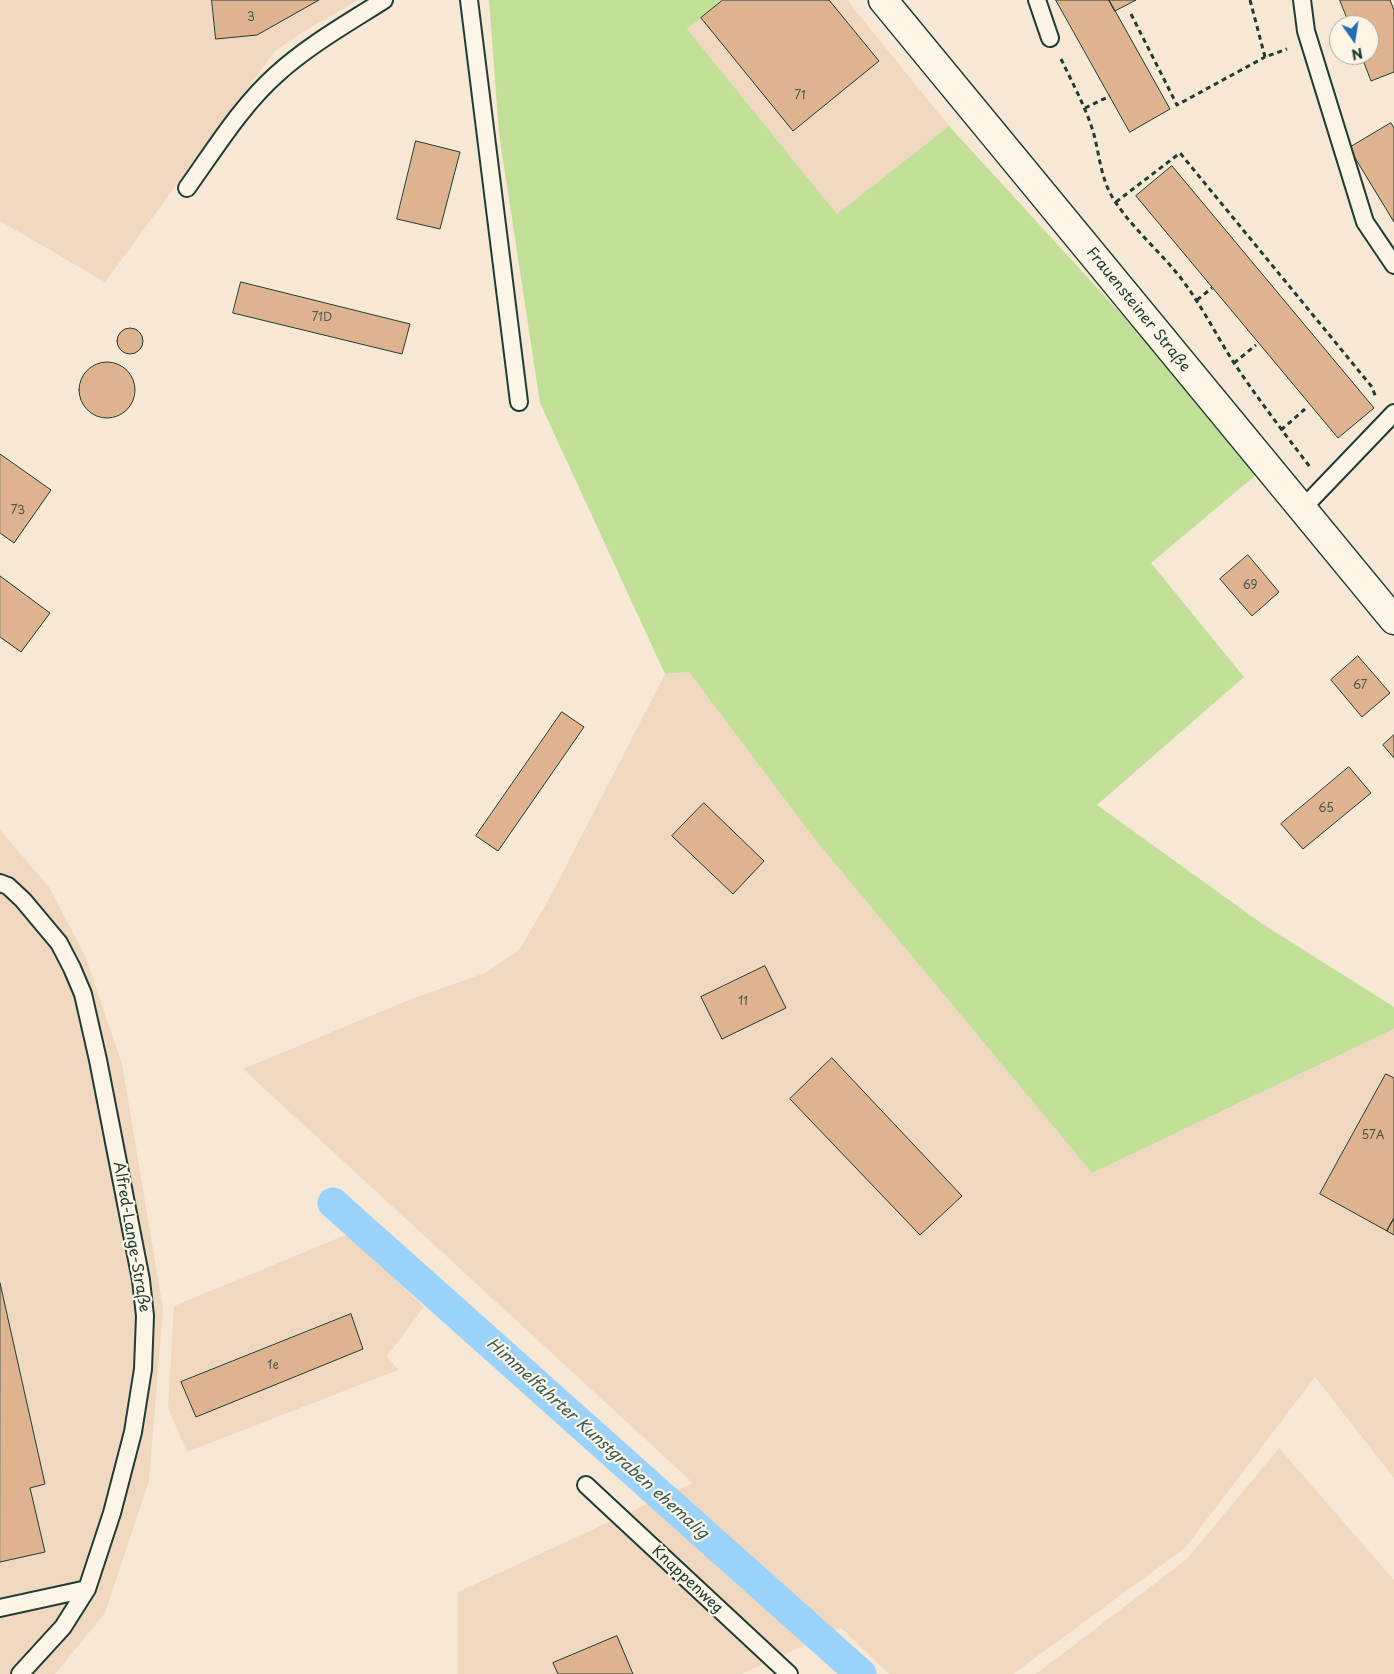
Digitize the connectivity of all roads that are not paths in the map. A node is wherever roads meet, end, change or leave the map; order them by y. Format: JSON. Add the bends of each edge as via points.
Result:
{"nodes":[{"id":1,"x":384,"y":0,"type":"edge"},
{"id":2,"x":469,"y":0,"type":"edge"},
{"id":3,"x":883,"y":0,"type":"edge"},
{"id":4,"x":1037,"y":0,"type":"edge"},
{"id":5,"x":1302,"y":0,"type":"edge"},
{"id":6,"x":1050,"y":38,"type":"road end"},
{"id":7,"x":187,"y":188,"type":"dead end"},
{"id":8,"x":1394,"y":265,"type":"edge"},
{"id":9,"x":519,"y":402,"type":"dead end"},
{"id":10,"x":1389,"y":418,"type":"edge"},
{"id":11,"x":1302,"y":508,"type":"junction"},
{"id":12,"x":1394,"y":620,"type":"edge"},
{"id":13,"x":0,"y":882,"type":"edge"},
{"id":14,"x":586,"y":1486,"type":"dead end"},
{"id":15,"x":87,"y":1589,"type":"junction"},
{"id":16,"x":0,"y":1608,"type":"edge"},
{"id":17,"x":20,"y":1674,"type":"edge"},
{"id":18,"x":788,"y":1674,"type":"edge"}],
"edges":[{"from":1,"to":7,"type":"lane","via":[[327,36],[277,74],[243,109]]},
{"from":2,"to":9,"type":"lane"},
{"from":3,"to":11,"type":"main road","name":"Frauensteiner Straße"},
{"from":4,"to":6,"type":"lane"},
{"from":5,"to":8,"type":"lane","via":[[1309,42],[1365,222]]},
{"from":10,"to":11,"type":"lane"},
{"from":11,"to":12,"type":"main road","name":"Frauensteiner Straße"},
{"from":13,"to":15,"type":"lane","name":"Alfred-Lange-Straße","via":[[23,900],[59,943],[83,994],[142,1280],[145,1316],[143,1369],[133,1432],[112,1513]]},
{"from":14,"to":18,"type":"lane","name":"Knappenweg"},
{"from":15,"to":16,"type":"lane"},
{"from":15,"to":17,"type":"lane","name":"Alfred-Lange-Straße","via":[[63,1628]]}]}
